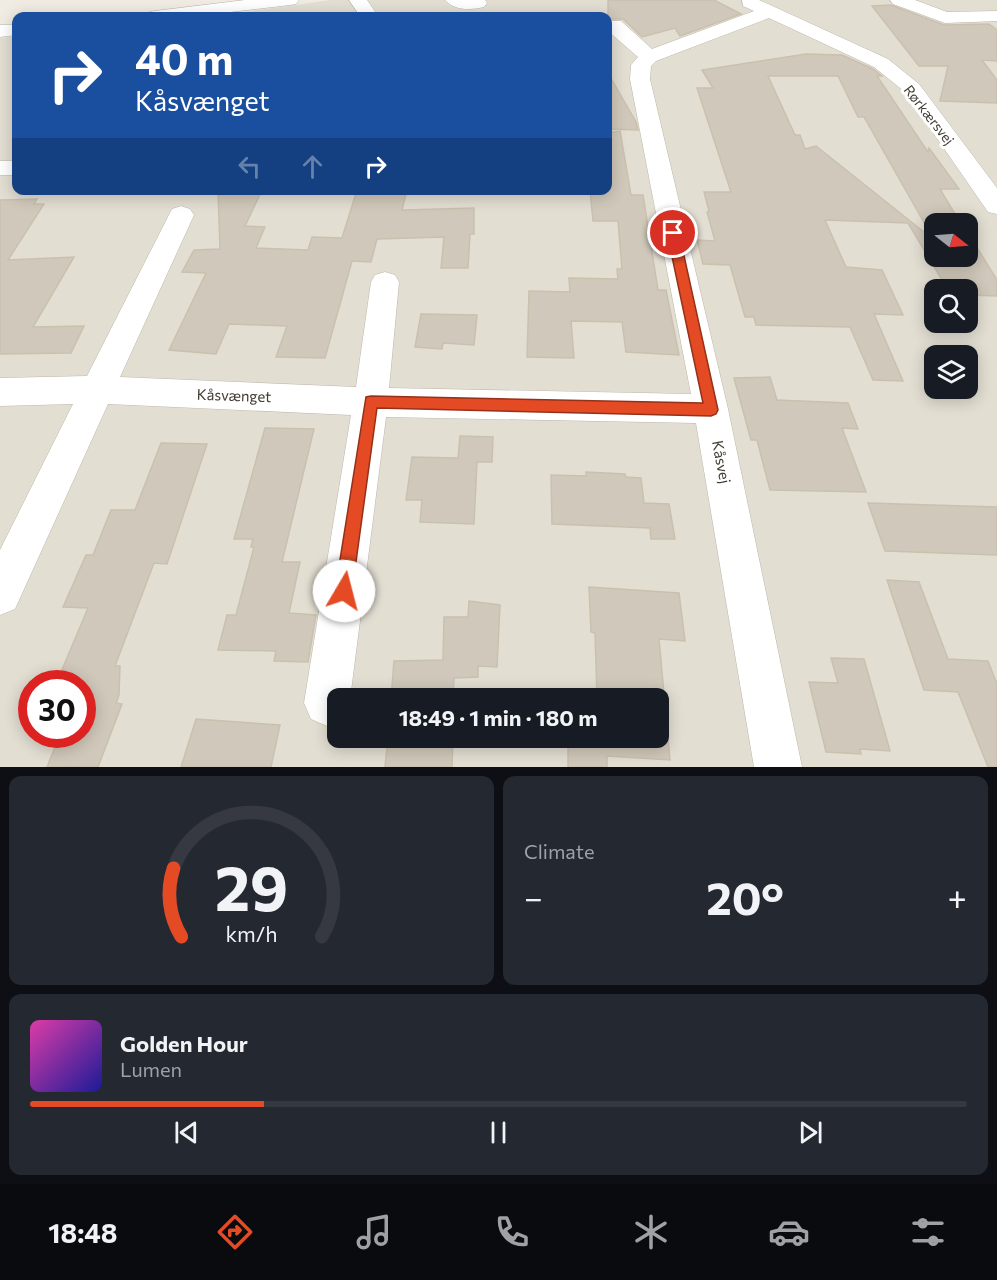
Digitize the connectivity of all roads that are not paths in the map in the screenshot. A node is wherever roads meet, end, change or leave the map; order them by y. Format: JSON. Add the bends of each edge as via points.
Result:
{"nodes":[{"id":1,"x":290,"y":0,"type":"edge"},
{"id":2,"x":454,"y":0,"type":"edge"},
{"id":3,"x":899,"y":0,"type":"edge"},
{"id":4,"x":478,"y":3,"type":"dead end"},
{"id":5,"x":757,"y":6,"type":"edge"},
{"id":6,"x":189,"y":12,"type":"edge"},
{"id":7,"x":997,"y":16,"type":"edge"},
{"id":8,"x":612,"y":25,"type":"edge"},
{"id":9,"x":649,"y":57,"type":"junction"},
{"id":10,"x":997,"y":206,"type":"edge"},
{"id":11,"x":181,"y":215,"type":"dead end"},
{"id":12,"x":385,"y":282,"type":"dead end"},
{"id":13,"x":97,"y":390,"type":"junction"},
{"id":14,"x":0,"y":392,"type":"edge"},
{"id":15,"x":371,"y":402,"type":"junction"},
{"id":16,"x":711,"y":410,"type":"junction"},
{"id":17,"x":0,"y":594,"type":"edge"},
{"id":18,"x":329,"y":688,"type":"edge"},
{"id":19,"x":778,"y":767,"type":"edge"}],
"edges":[{"from":1,"to":6,"type":"street"},
{"from":2,"to":4,"type":"street"},
{"from":3,"to":7,"type":"street","via":[[945,18]]},
{"from":5,"to":9,"type":"street"},
{"from":5,"to":10,"type":"street","name":"Rørkærsvej","via":[[881,63],[912,88]]},
{"from":8,"to":9,"type":"street"},
{"from":9,"to":16,"type":"street","name":"Kåsvej","via":[[641,65],[640,79]]},
{"from":11,"to":13,"type":"street"},
{"from":12,"to":15,"type":"street"},
{"from":13,"to":14,"type":"street","name":"Kåsvænget"},
{"from":13,"to":15,"type":"street","name":"Kåsvænget"},
{"from":13,"to":17,"type":"street"},
{"from":15,"to":16,"type":"street","name":"Kåsvænget"},
{"from":15,"to":18,"type":"street"},
{"from":16,"to":19,"type":"street","name":"Kåsvej"}]}
